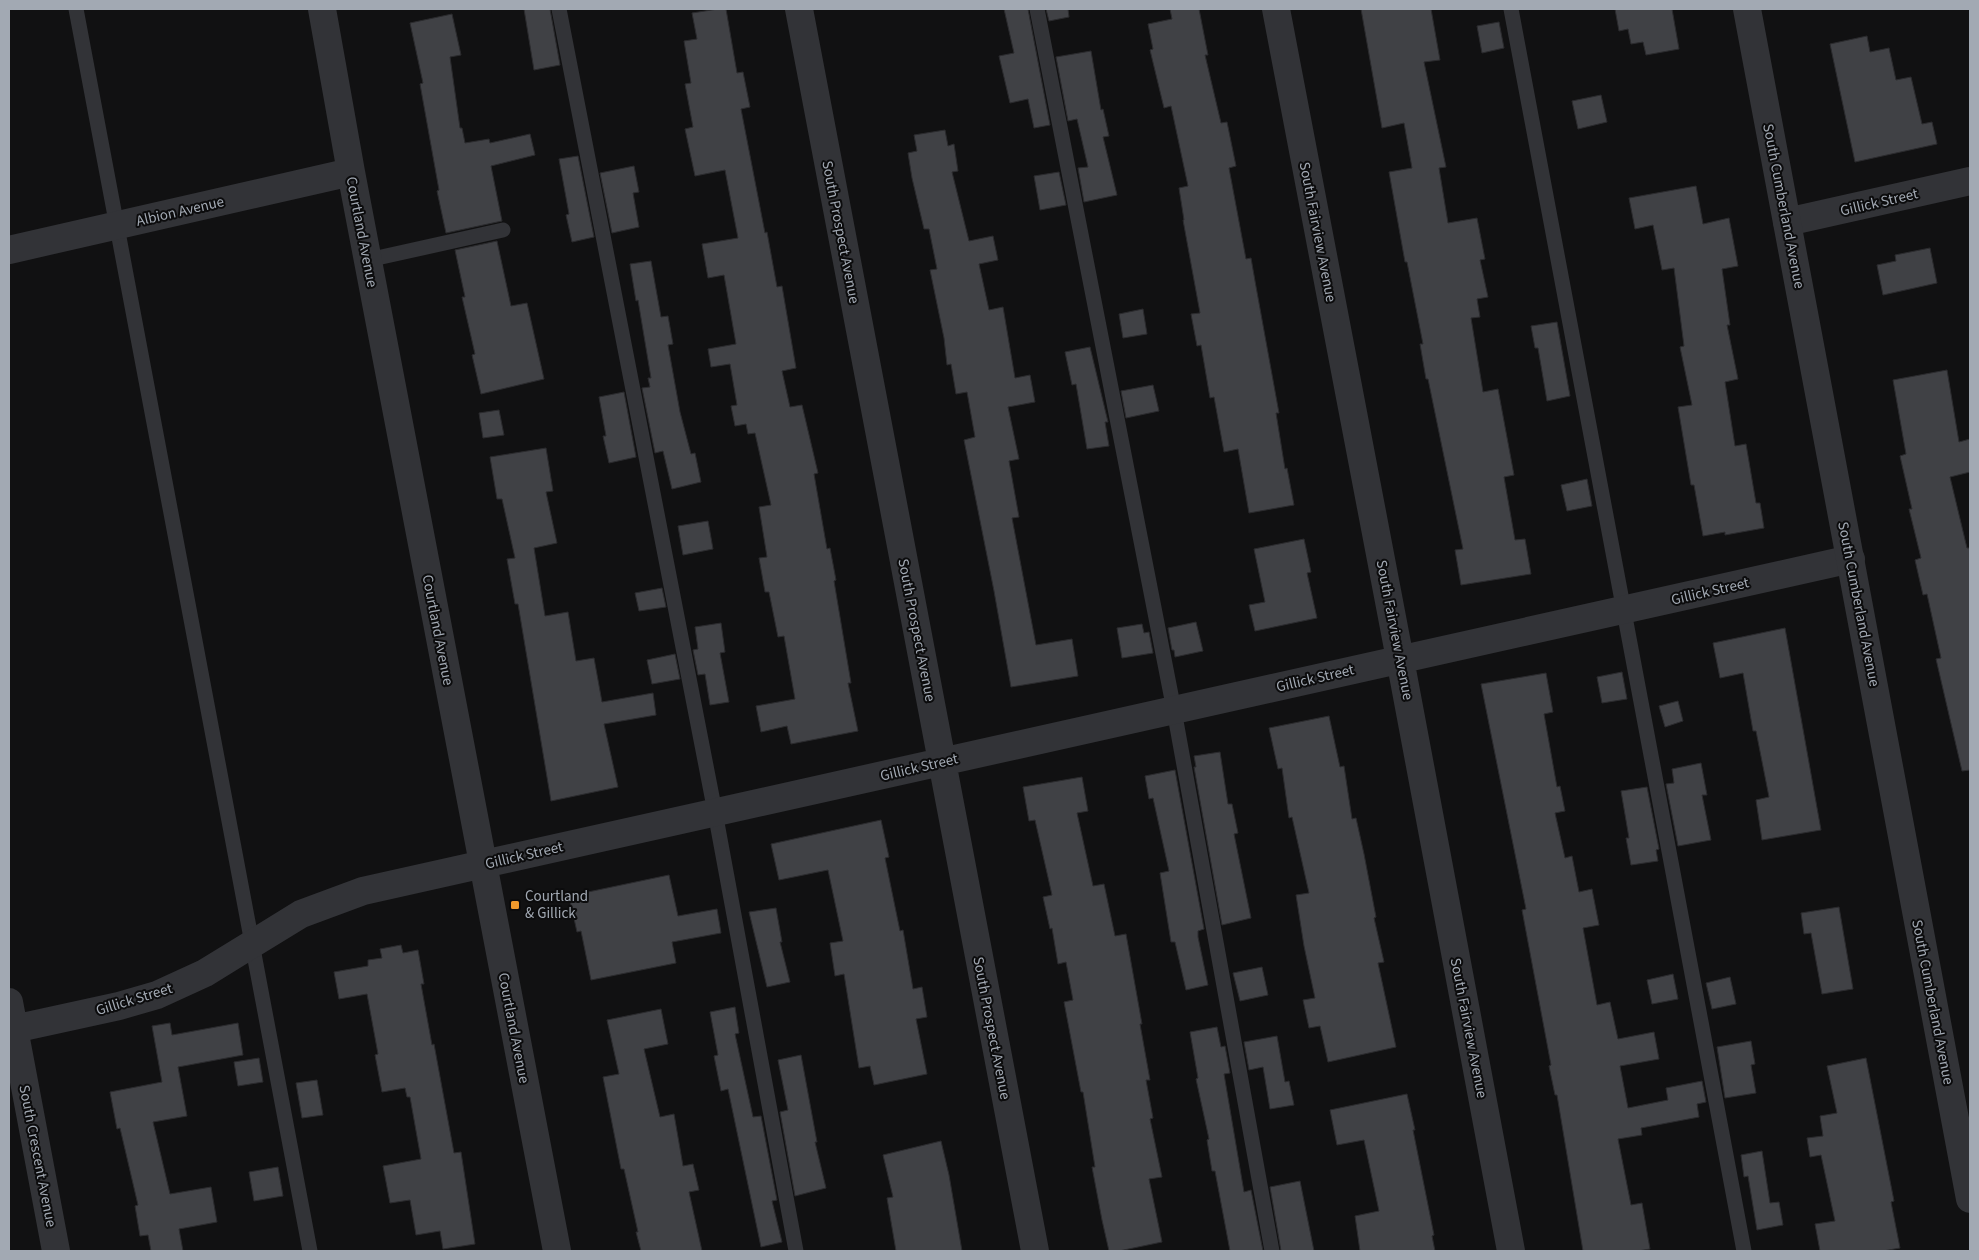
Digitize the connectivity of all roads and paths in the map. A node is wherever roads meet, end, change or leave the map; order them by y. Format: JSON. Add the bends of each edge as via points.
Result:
{"nodes":[{"id":1,"x":76,"y":9,"type":"edge"},
{"id":2,"x":322,"y":9,"type":"edge"},
{"id":3,"x":559,"y":9,"type":"edge"},
{"id":4,"x":799,"y":9,"type":"edge"},
{"id":5,"x":1037,"y":9,"type":"edge"},
{"id":6,"x":1276,"y":9,"type":"edge"},
{"id":7,"x":1511,"y":9,"type":"edge"},
{"id":8,"x":1747,"y":9,"type":"edge"},
{"id":9,"x":351,"y":172,"type":"junction"},
{"id":10,"x":1970,"y":181,"type":"edge"},
{"id":11,"x":1787,"y":222,"type":"junction"},
{"id":12,"x":117,"y":226,"type":"junction"},
{"id":13,"x":503,"y":230,"type":"dead end"},
{"id":14,"x":9,"y":250,"type":"edge"},
{"id":15,"x":368,"y":260,"type":"junction"},
{"id":16,"x":1850,"y":559,"type":"junction"},
{"id":17,"x":1624,"y":610,"type":"junction"},
{"id":18,"x":1400,"y":659,"type":"junction"},
{"id":19,"x":1174,"y":710,"type":"junction"},
{"id":20,"x":942,"y":762,"type":"junction"},
{"id":21,"x":715,"y":812,"type":"junction"},
{"id":22,"x":483,"y":864,"type":"junction"},
{"id":23,"x":253,"y":945,"type":"junction"},
{"id":24,"x":9,"y":1002,"type":"edge"},
{"id":25,"x":11,"y":1029,"type":"edge"},
{"id":26,"x":1970,"y":1199,"type":"edge"},
{"id":27,"x":56,"y":1251,"type":"edge"},
{"id":28,"x":310,"y":1251,"type":"edge"},
{"id":29,"x":557,"y":1251,"type":"edge"},
{"id":30,"x":796,"y":1251,"type":"edge"},
{"id":31,"x":1035,"y":1251,"type":"edge"},
{"id":32,"x":1272,"y":1251,"type":"edge"},
{"id":33,"x":1511,"y":1251,"type":"edge"},
{"id":34,"x":1744,"y":1251,"type":"edge"}],
"edges":[{"from":1,"to":12,"type":"lane"},
{"from":2,"to":9,"type":"street","name":"Courtland Avenue"},
{"from":3,"to":21,"type":"lane"},
{"from":4,"to":20,"type":"street","name":"South Prospect Avenue"},
{"from":5,"to":19,"type":"lane"},
{"from":6,"to":18,"type":"street","name":"South Fairview Avenue"},
{"from":7,"to":17,"type":"lane"},
{"from":8,"to":11,"type":"street","name":"South Cumberland Avenue"},
{"from":9,"to":12,"type":"street","name":"Albion Avenue"},
{"from":9,"to":15,"type":"street","name":"Courtland Avenue"},
{"from":10,"to":11,"type":"street","name":"Gillick Street"},
{"from":11,"to":16,"type":"street","name":"South Cumberland Avenue"},
{"from":12,"to":14,"type":"street","name":"Albion Avenue"},
{"from":12,"to":23,"type":"lane"},
{"from":13,"to":15,"type":"lane"},
{"from":15,"to":22,"type":"street","name":"Courtland Avenue"},
{"from":16,"to":17,"type":"street","name":"Gillick Street"},
{"from":16,"to":26,"type":"street","name":"South Cumberland Avenue"},
{"from":17,"to":18,"type":"street","name":"Gillick Street"},
{"from":17,"to":34,"type":"lane"},
{"from":18,"to":19,"type":"street","name":"Gillick Street"},
{"from":18,"to":33,"type":"street","name":"South Fairview Avenue"},
{"from":19,"to":20,"type":"street","name":"Gillick Street"},
{"from":19,"to":32,"type":"lane"},
{"from":20,"to":21,"type":"street","name":"Gillick Street"},
{"from":20,"to":31,"type":"street","name":"South Prospect Avenue"},
{"from":21,"to":22,"type":"street","name":"Gillick Street"},
{"from":21,"to":30,"type":"lane"},
{"from":22,"to":23,"type":"street","name":"Gillick Street","via":[[363,891],[301,914]]},
{"from":22,"to":29,"type":"street","name":"Courtland Avenue"},
{"from":23,"to":25,"type":"street","name":"Gillick Street","via":[[205,973],[157,995]]},
{"from":23,"to":28,"type":"lane"},
{"from":24,"to":25,"type":"street","name":"South Crescent Avenue"},
{"from":25,"to":27,"type":"street","name":"South Crescent Avenue"}]}
